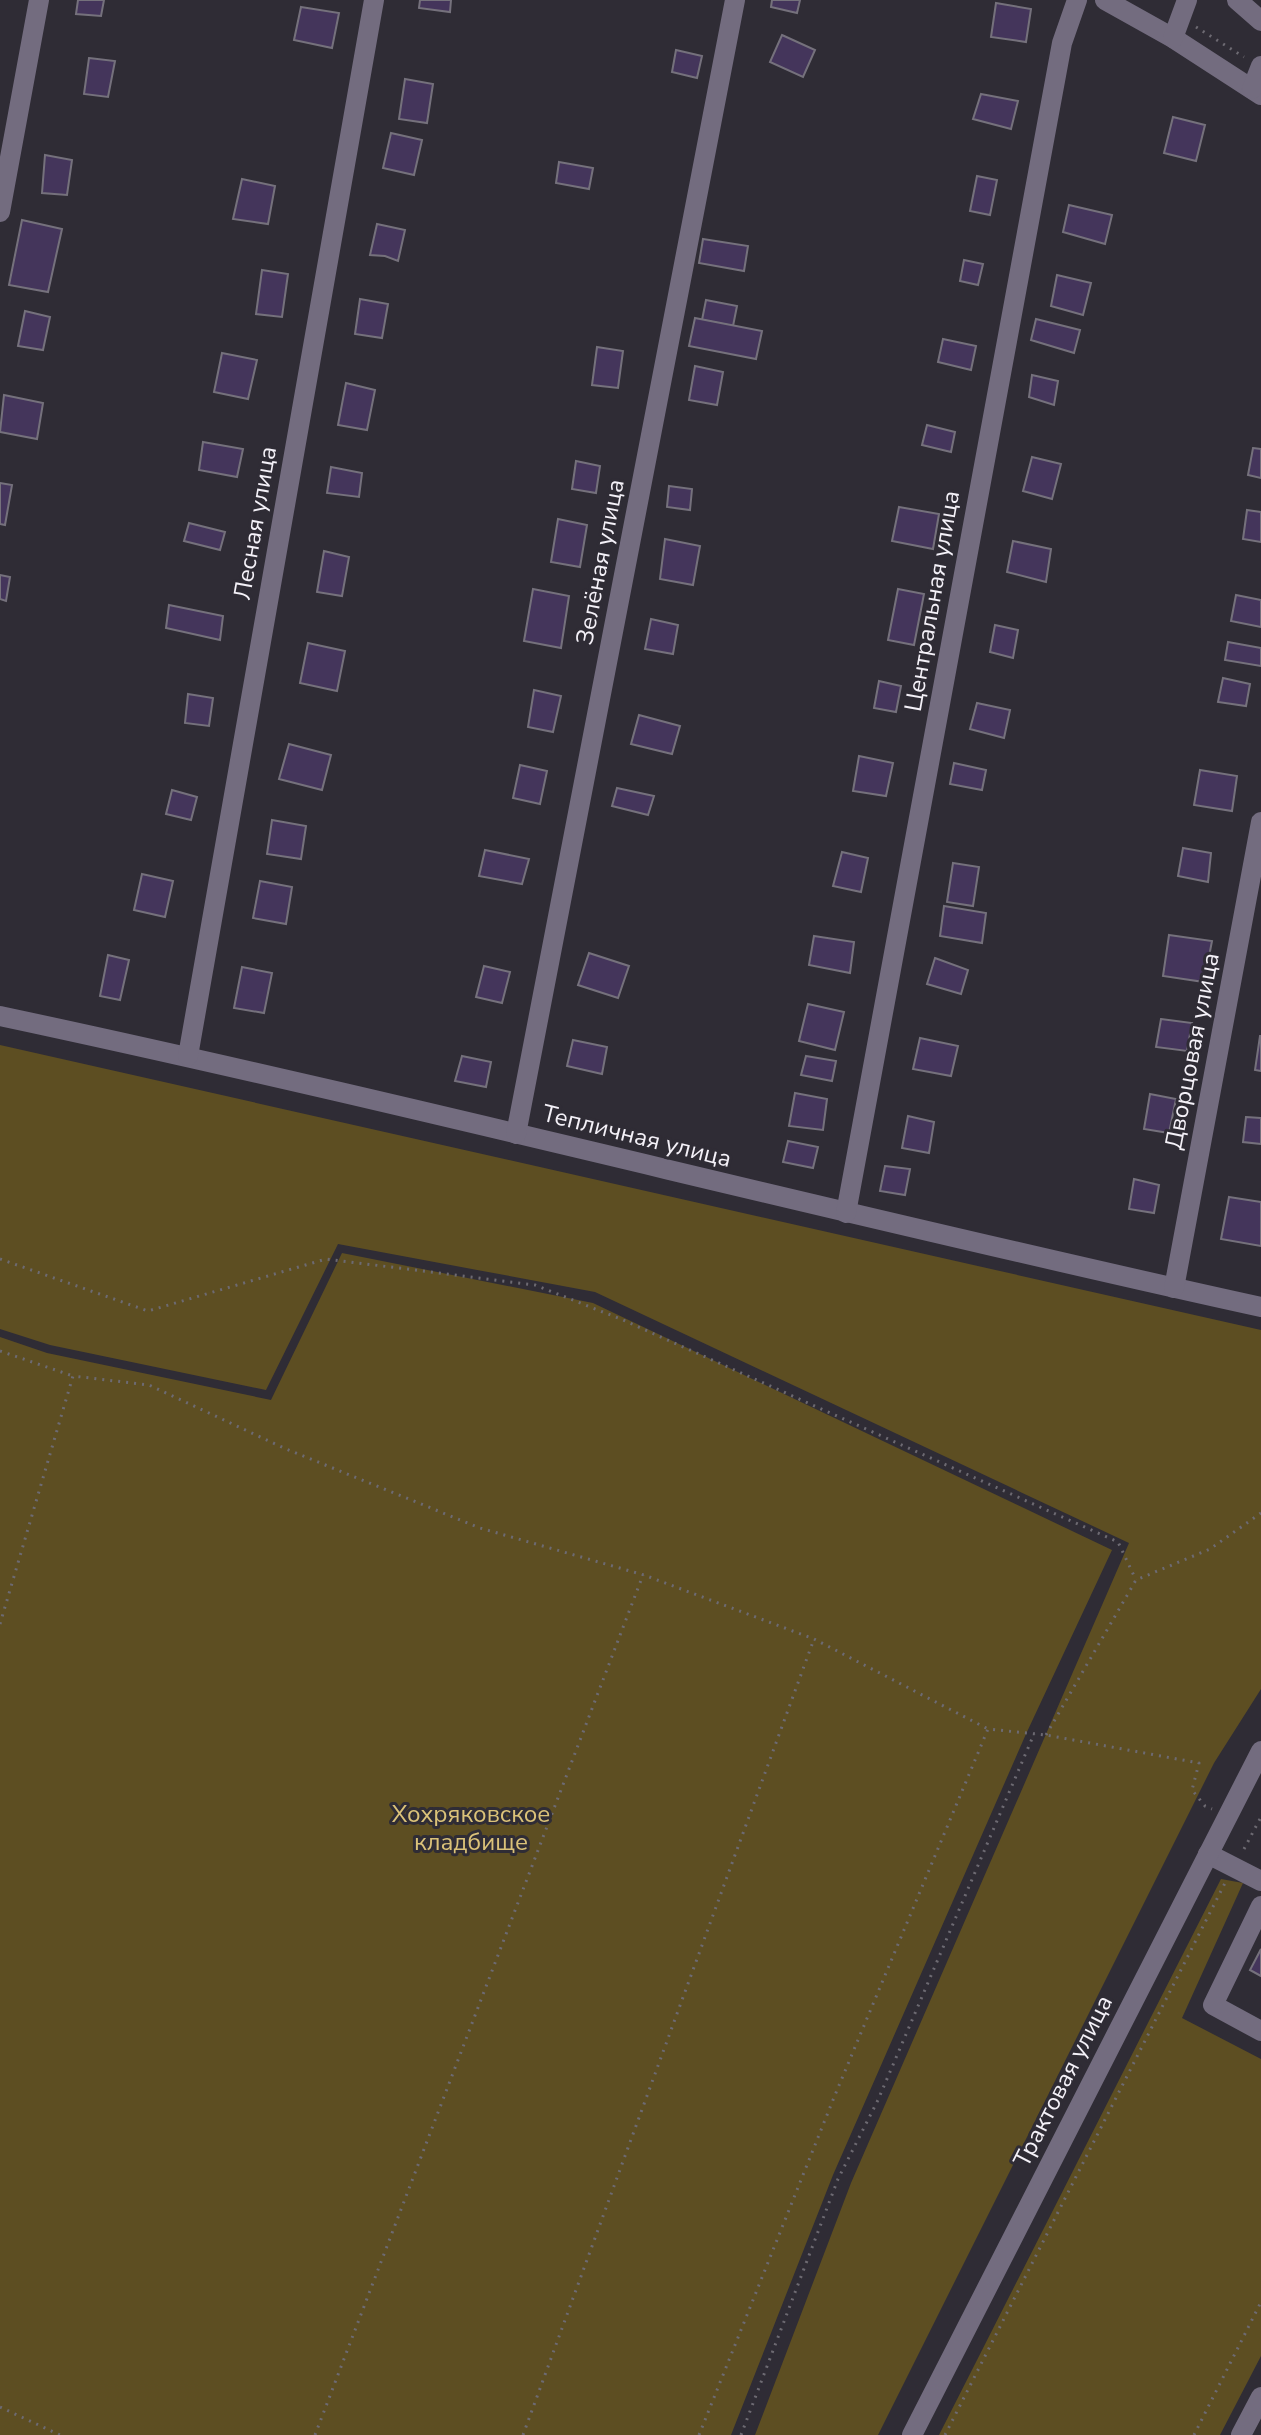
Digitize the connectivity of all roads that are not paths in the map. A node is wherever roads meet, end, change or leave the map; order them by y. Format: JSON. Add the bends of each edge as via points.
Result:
{"nodes":[{"id":1,"x":39,"y":0,"type":"edge"},
{"id":2,"x":374,"y":0,"type":"edge"},
{"id":3,"x":735,"y":0,"type":"edge"},
{"id":4,"x":1077,"y":0,"type":"edge"},
{"id":5,"x":1105,"y":0,"type":"edge"},
{"id":6,"x":1237,"y":0,"type":"edge"},
{"id":7,"x":1184,"y":9,"type":"edge"},
{"id":8,"x":1261,"y":21,"type":"edge"},
{"id":9,"x":1173,"y":38,"type":"junction"},
{"id":10,"x":1261,"y":66,"type":"edge"},
{"id":11,"x":1256,"y":92,"type":"edge"},
{"id":12,"x":0,"y":212,"type":"edge"},
{"id":13,"x":1261,"y":822,"type":"edge"},
{"id":14,"x":0,"y":1016,"type":"edge"},
{"id":15,"x":188,"y":1056,"type":"junction"},
{"id":16,"x":516,"y":1134,"type":"junction"},
{"id":17,"x":846,"y":1213,"type":"junction"},
{"id":18,"x":1174,"y":1288,"type":"junction"},
{"id":19,"x":1261,"y":1307,"type":"edge"},
{"id":20,"x":1261,"y":1751,"type":"edge"},
{"id":21,"x":1208,"y":1854,"type":"junction"},
{"id":22,"x":1261,"y":1881,"type":"edge"},
{"id":23,"x":1261,"y":1906,"type":"edge"},
{"id":24,"x":1261,"y":2031,"type":"edge"},
{"id":25,"x":1261,"y":2397,"type":"edge"},
{"id":26,"x":912,"y":2435,"type":"edge"},
{"id":27,"x":1241,"y":2435,"type":"edge"}],
"edges":[{"from":1,"to":12,"type":"street"},
{"from":2,"to":15,"type":"street","name":"Лесная улица"},
{"from":3,"to":16,"type":"street","name":"Зелёная улица"},
{"from":4,"to":17,"type":"street","name":"Центральная улица","via":[[1062,43]]},
{"from":5,"to":9,"type":"street"},
{"from":6,"to":8,"type":"street"},
{"from":7,"to":9,"type":"street"},
{"from":9,"to":11,"type":"street"},
{"from":10,"to":11,"type":"street"},
{"from":13,"to":18,"type":"street","name":"Дворцовая улица"},
{"from":14,"to":15,"type":"street","name":"Тепличная улица"},
{"from":15,"to":16,"type":"street","name":"Тепличная улица"},
{"from":16,"to":17,"type":"street","name":"Тепличная улица"},
{"from":17,"to":18,"type":"street","name":"Тепличная улица"},
{"from":18,"to":19,"type":"street","name":"Тепличная улица"},
{"from":20,"to":21,"type":"street","name":"Трактовая улица"},
{"from":21,"to":22,"type":"street"},
{"from":21,"to":26,"type":"street","name":"Трактовая улица"},
{"from":23,"to":24,"type":"street","via":[[1213,2005]]},
{"from":25,"to":27,"type":"street"}]}
